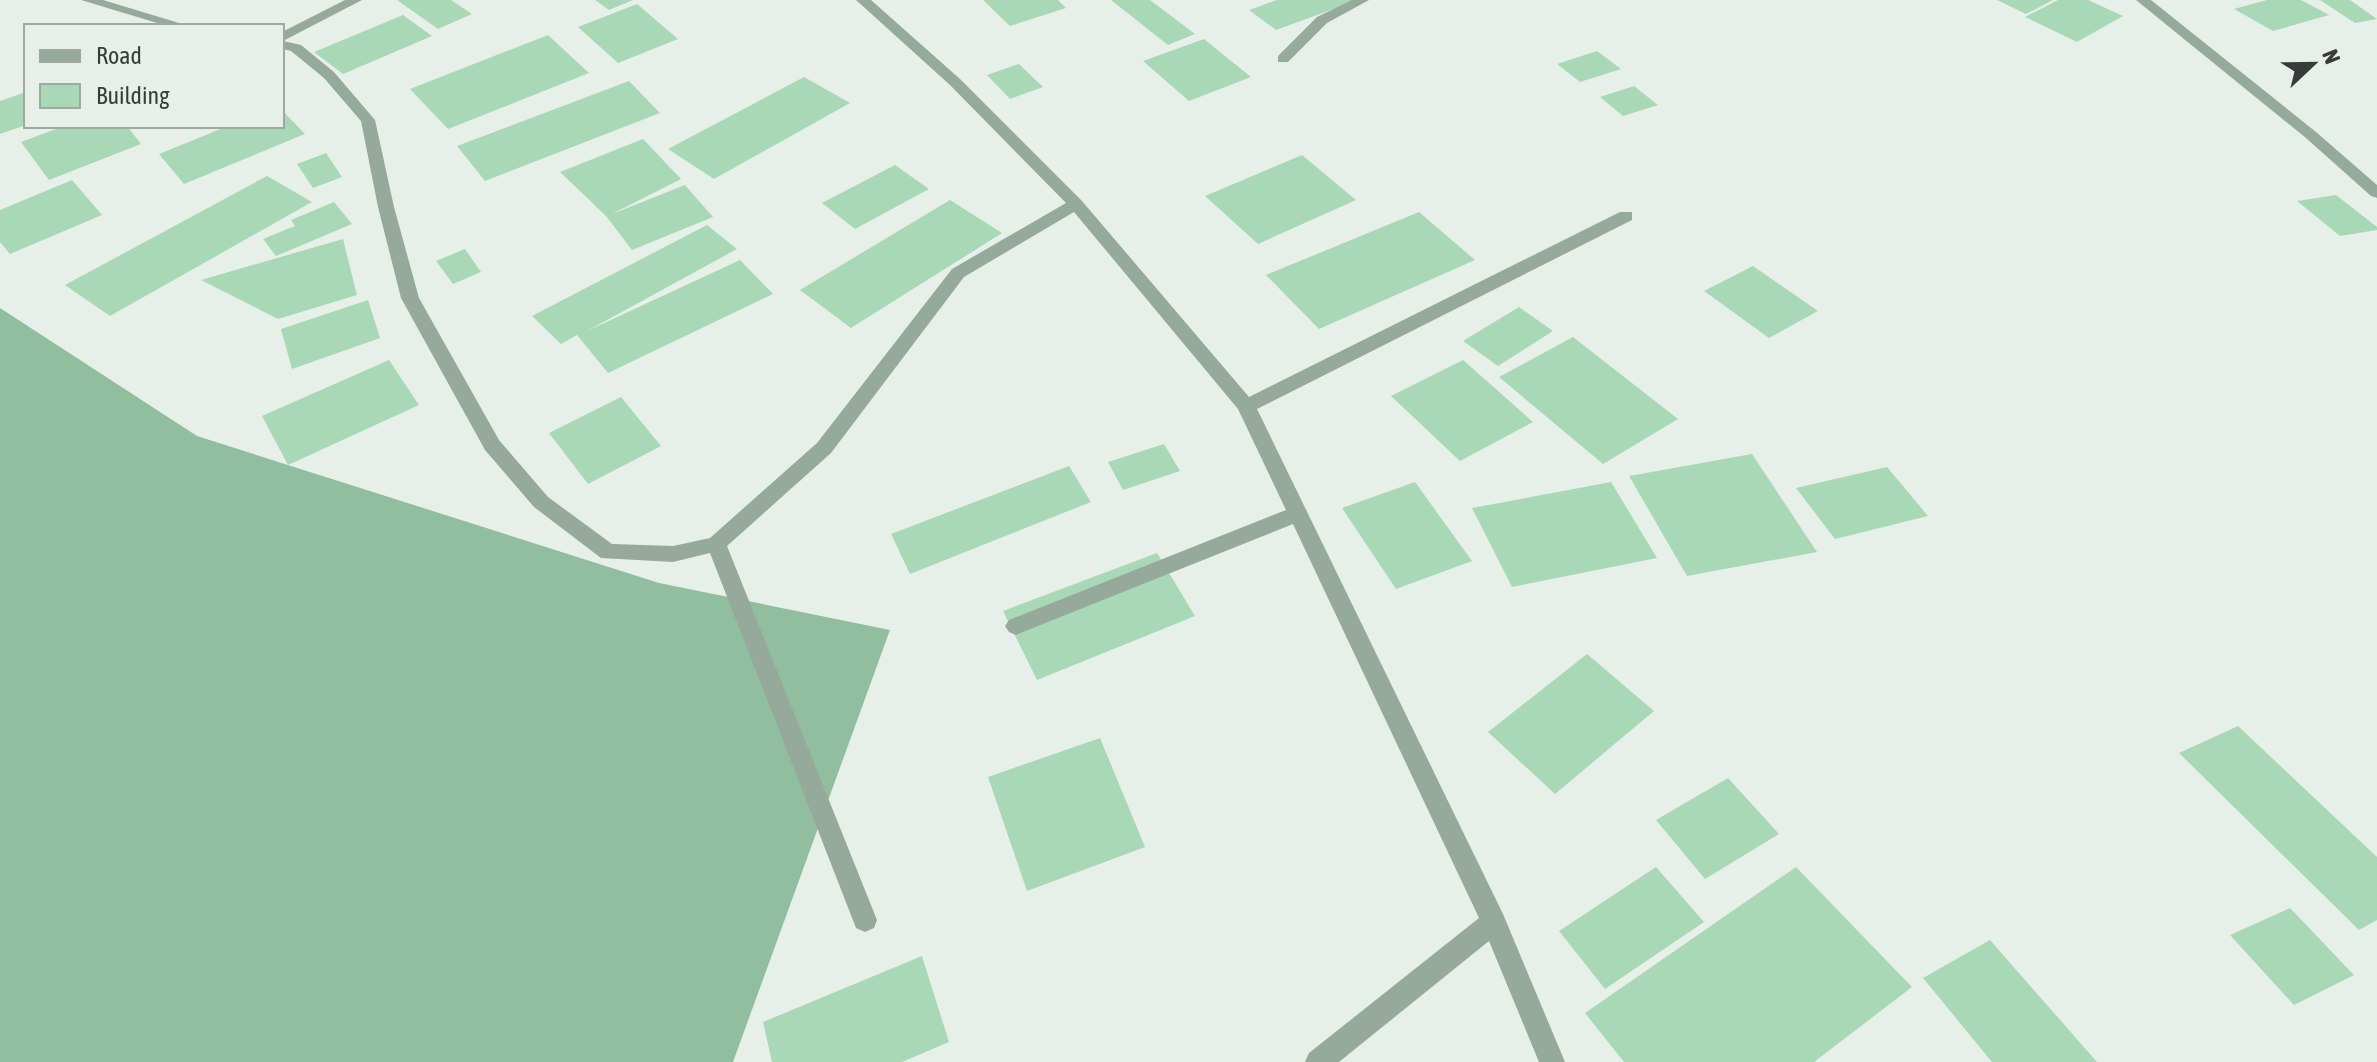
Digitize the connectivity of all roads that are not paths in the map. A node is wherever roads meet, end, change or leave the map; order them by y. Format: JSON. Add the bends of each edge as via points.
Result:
{"nodes":[{"id":1,"x":88,"y":0,"type":"edge"},
{"id":2,"x":355,"y":0,"type":"edge"},
{"id":3,"x":863,"y":0,"type":"edge"},
{"id":4,"x":1362,"y":0,"type":"edge"},
{"id":5,"x":2143,"y":0,"type":"edge"},
{"id":6,"x":175,"y":24,"type":"edge"},
{"id":7,"x":284,"y":36,"type":"edge"},
{"id":8,"x":284,"y":45,"type":"edge"},
{"id":9,"x":1283,"y":59,"type":"dead end"},
{"id":10,"x":2377,"y":193,"type":"edge"},
{"id":11,"x":1076,"y":204,"type":"junction"},
{"id":12,"x":1626,"y":216,"type":"dead end"},
{"id":13,"x":1246,"y":406,"type":"junction"},
{"id":14,"x":1297,"y":514,"type":"junction"},
{"id":15,"x":716,"y":544,"type":"junction"},
{"id":16,"x":1016,"y":626,"type":"dead end"},
{"id":17,"x":865,"y":920,"type":"dead end"},
{"id":18,"x":1494,"y":922,"type":"junction"},
{"id":19,"x":1318,"y":1062,"type":"edge"},
{"id":20,"x":1552,"y":1062,"type":"edge"}],
"edges":[{"from":1,"to":6,"type":"street"},
{"from":2,"to":7,"type":"street"},
{"from":3,"to":11,"type":"street","via":[[955,82]]},
{"from":4,"to":9,"type":"street","via":[[1322,20]]},
{"from":5,"to":10,"type":"street"},
{"from":8,"to":15,"type":"street","via":[[296,48],[329,75],[368,120],[410,298],[492,445],[541,502],[608,552],[673,554]]},
{"from":11,"to":13,"type":"street"},
{"from":11,"to":15,"type":"street","via":[[958,273],[824,448]]},
{"from":12,"to":13,"type":"street"},
{"from":13,"to":14,"type":"street"},
{"from":14,"to":16,"type":"street"},
{"from":14,"to":18,"type":"street"},
{"from":15,"to":17,"type":"street"},
{"from":18,"to":19,"type":"street"},
{"from":18,"to":20,"type":"street"}]}
